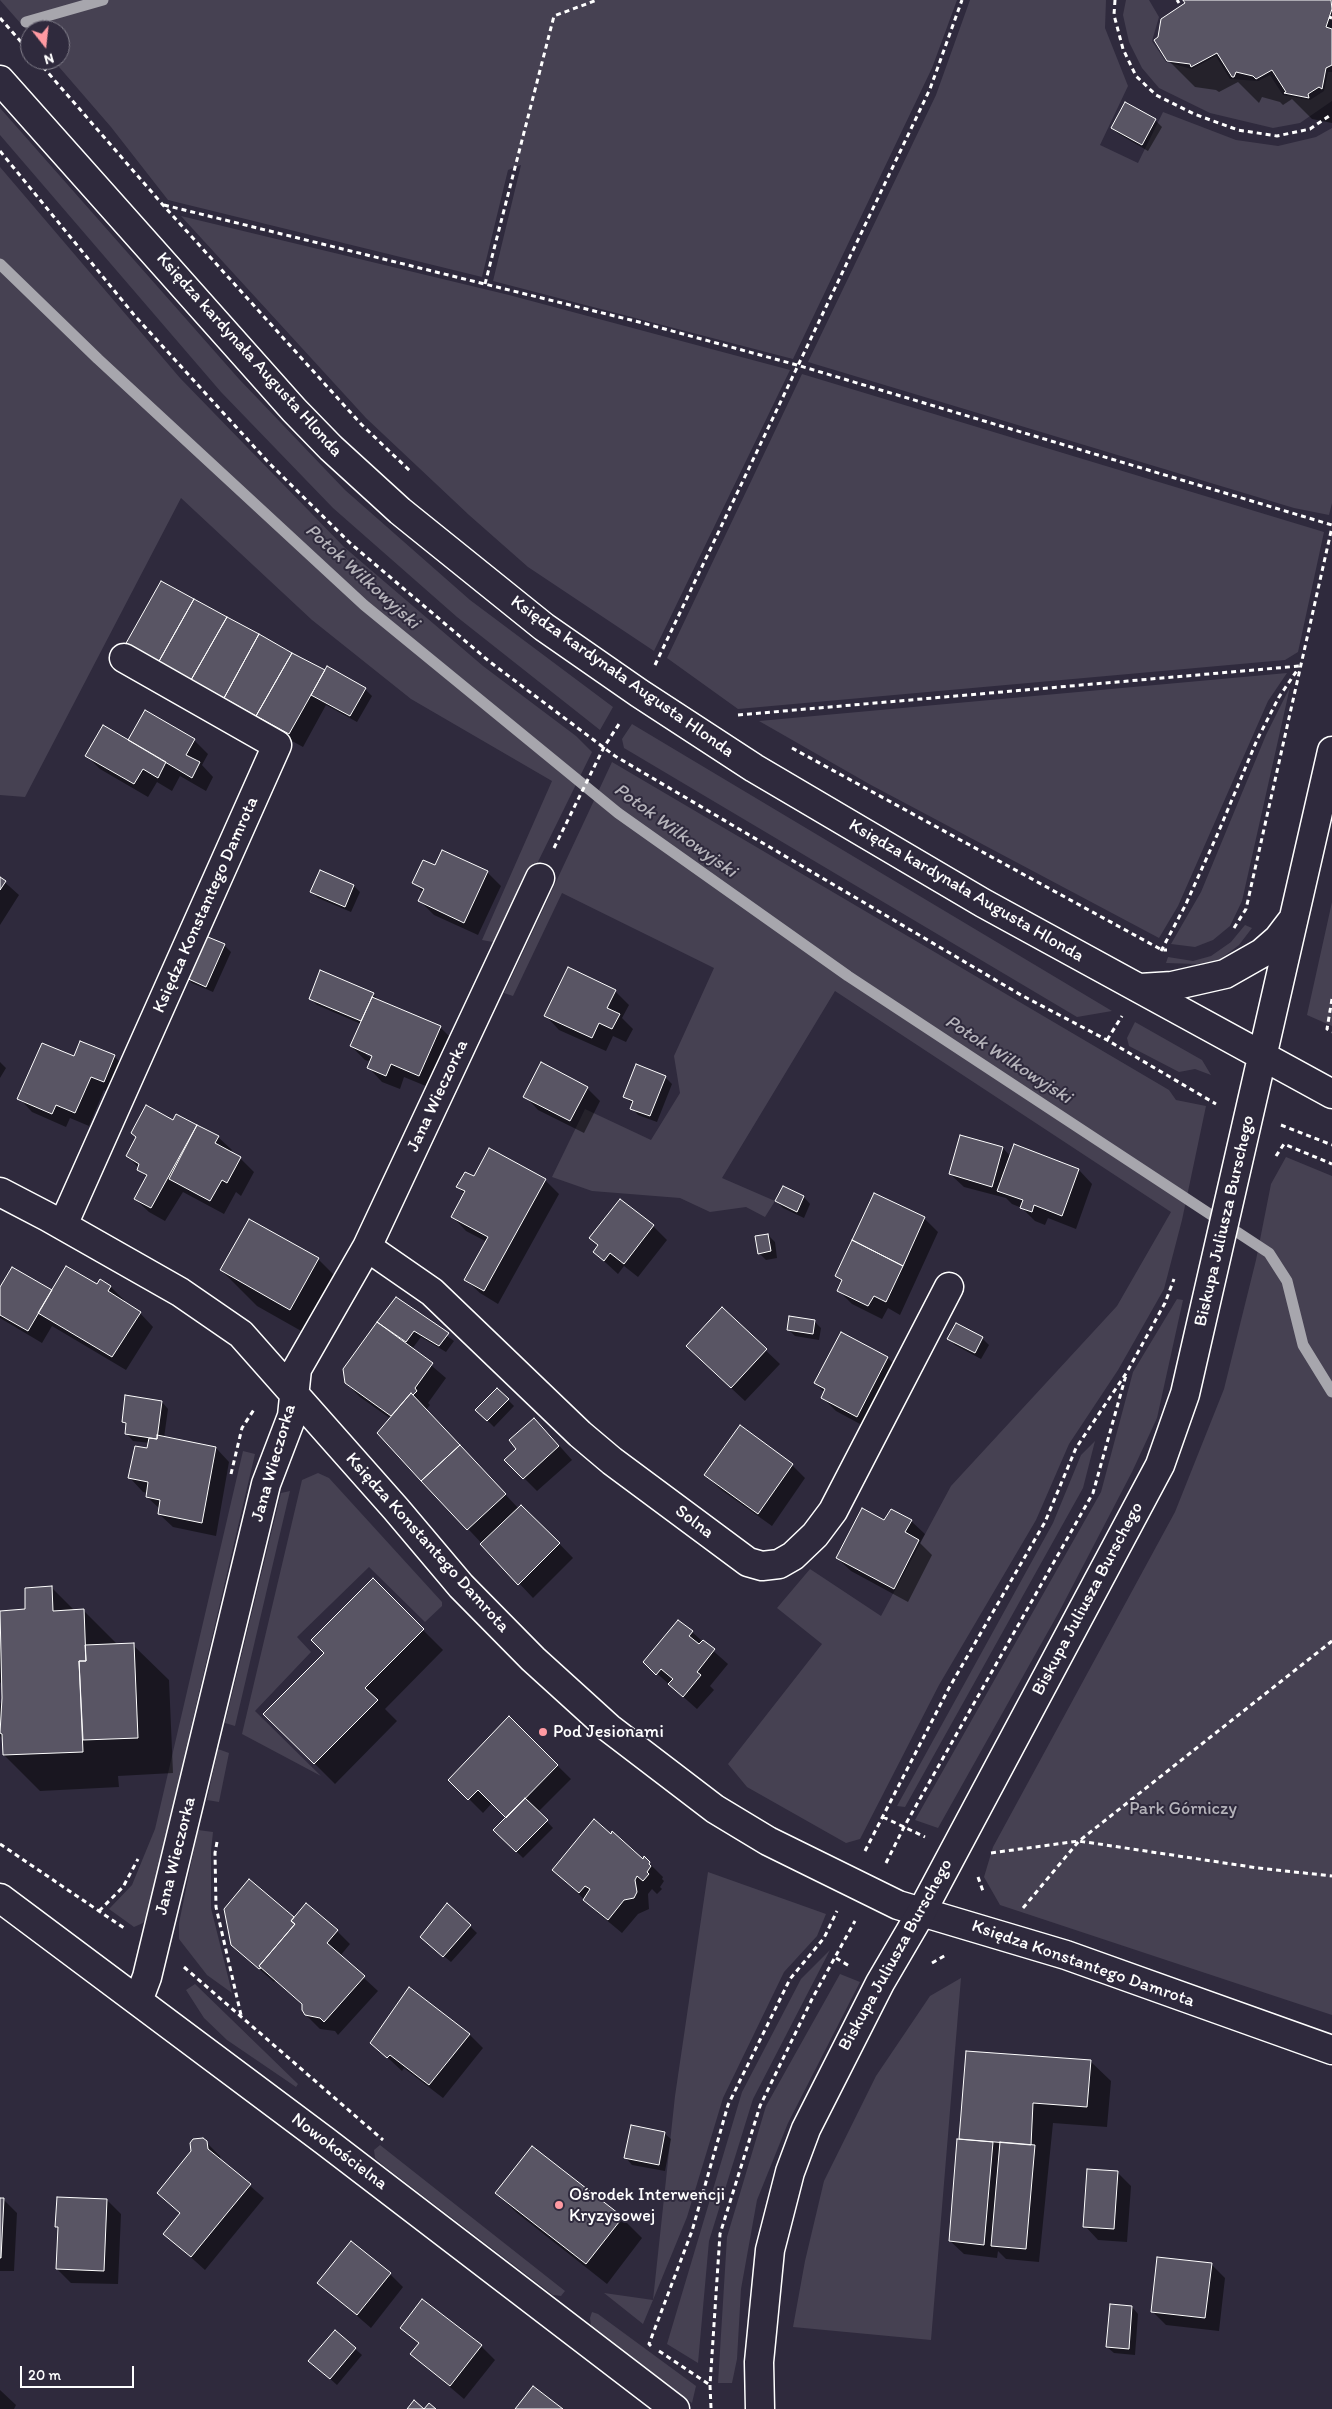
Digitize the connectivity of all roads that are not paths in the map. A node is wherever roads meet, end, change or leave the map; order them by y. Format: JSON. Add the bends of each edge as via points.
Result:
{"nodes":[{"id":1,"x":0,"y":80,"type":"edge"},
{"id":2,"x":124,"y":658,"type":"dead end"},
{"id":3,"x":1332,"y":751,"type":"edge"},
{"id":4,"x":540,"y":878,"type":"dead end"},
{"id":5,"x":1291,"y":922,"type":"junction"},
{"id":6,"x":1140,"y":988,"type":"junction"},
{"id":7,"x":1263,"y":1058,"type":"junction"},
{"id":8,"x":1332,"y":1094,"type":"edge"},
{"id":9,"x":0,"y":1192,"type":"edge"},
{"id":10,"x":63,"y":1225,"type":"junction"},
{"id":11,"x":367,"y":1247,"type":"junction"},
{"id":12,"x":949,"y":1287,"type":"dead end"},
{"id":13,"x":294,"y":1395,"type":"junction"},
{"id":14,"x":0,"y":1898,"type":"edge"},
{"id":15,"x":921,"y":1914,"type":"junction"},
{"id":16,"x":138,"y":2002,"type":"junction"},
{"id":17,"x":1332,"y":2050,"type":"edge"},
{"id":18,"x":675,"y":2409,"type":"edge"},
{"id":19,"x":760,"y":2409,"type":"edge"}],
"edges":[{"from":1,"to":6,"type":"street","name":"Księdza kardynała Augusta Hlonda","via":[[331,448],[400,511],[544,627],[754,768],[983,904]]},
{"from":2,"to":10,"type":"street","name":"Księdza Konstantego Damrota","via":[[277,745]]},
{"from":3,"to":5,"type":"street","name":"Biskupa Juliusza Burschego"},
{"from":4,"to":11,"type":"street","name":"Jana Wieczorka"},
{"from":5,"to":6,"type":"street","via":[[1262,953],[1225,974],[1200,982]]},
{"from":5,"to":7,"type":"street","name":"Biskupa Juliusza Burschego"},
{"from":6,"to":7,"type":"street","name":"Księdza kardynała Augusta Hlonda"},
{"from":7,"to":8,"type":"street","name":"Księdza kardynała Augusta Hlonda"},
{"from":7,"to":15,"type":"street","name":"Biskupa Juliusza Burschego","via":[[1185,1394],[1160,1465]]},
{"from":9,"to":10,"type":"street","name":"Księdza Konstantego Damrota"},
{"from":10,"to":13,"type":"street","name":"Księdza Konstantego Damrota","via":[[180,1292],[241,1334]]},
{"from":11,"to":12,"type":"street","name":"Solna","via":[[432,1292],[612,1461],[748,1562],[762,1566],[779,1564],[793,1556],[833,1511]]},
{"from":11,"to":13,"type":"street","name":"Jana Wieczorka","via":[[297,1370]]},
{"from":13,"to":15,"type":"street","name":"Księdza Konstantego Damrota","via":[[461,1586],[533,1659],[609,1728],[692,1792],[768,1841]]},
{"from":13,"to":16,"type":"street","name":"Jana Wieczorka","via":[[292,1416],[266,1484],[154,1948]]},
{"from":14,"to":16,"type":"street","name":"Nowokościelna"},
{"from":15,"to":17,"type":"street","name":"Księdza Konstantego Damrota","via":[[978,1927],[1066,1955]]},
{"from":15,"to":19,"type":"street","name":"Biskupa Juliusza Burschego","via":[[827,2083],[790,2172],[770,2250],[759,2362]]},
{"from":16,"to":18,"type":"street","name":"Nowokościelna"}]}
